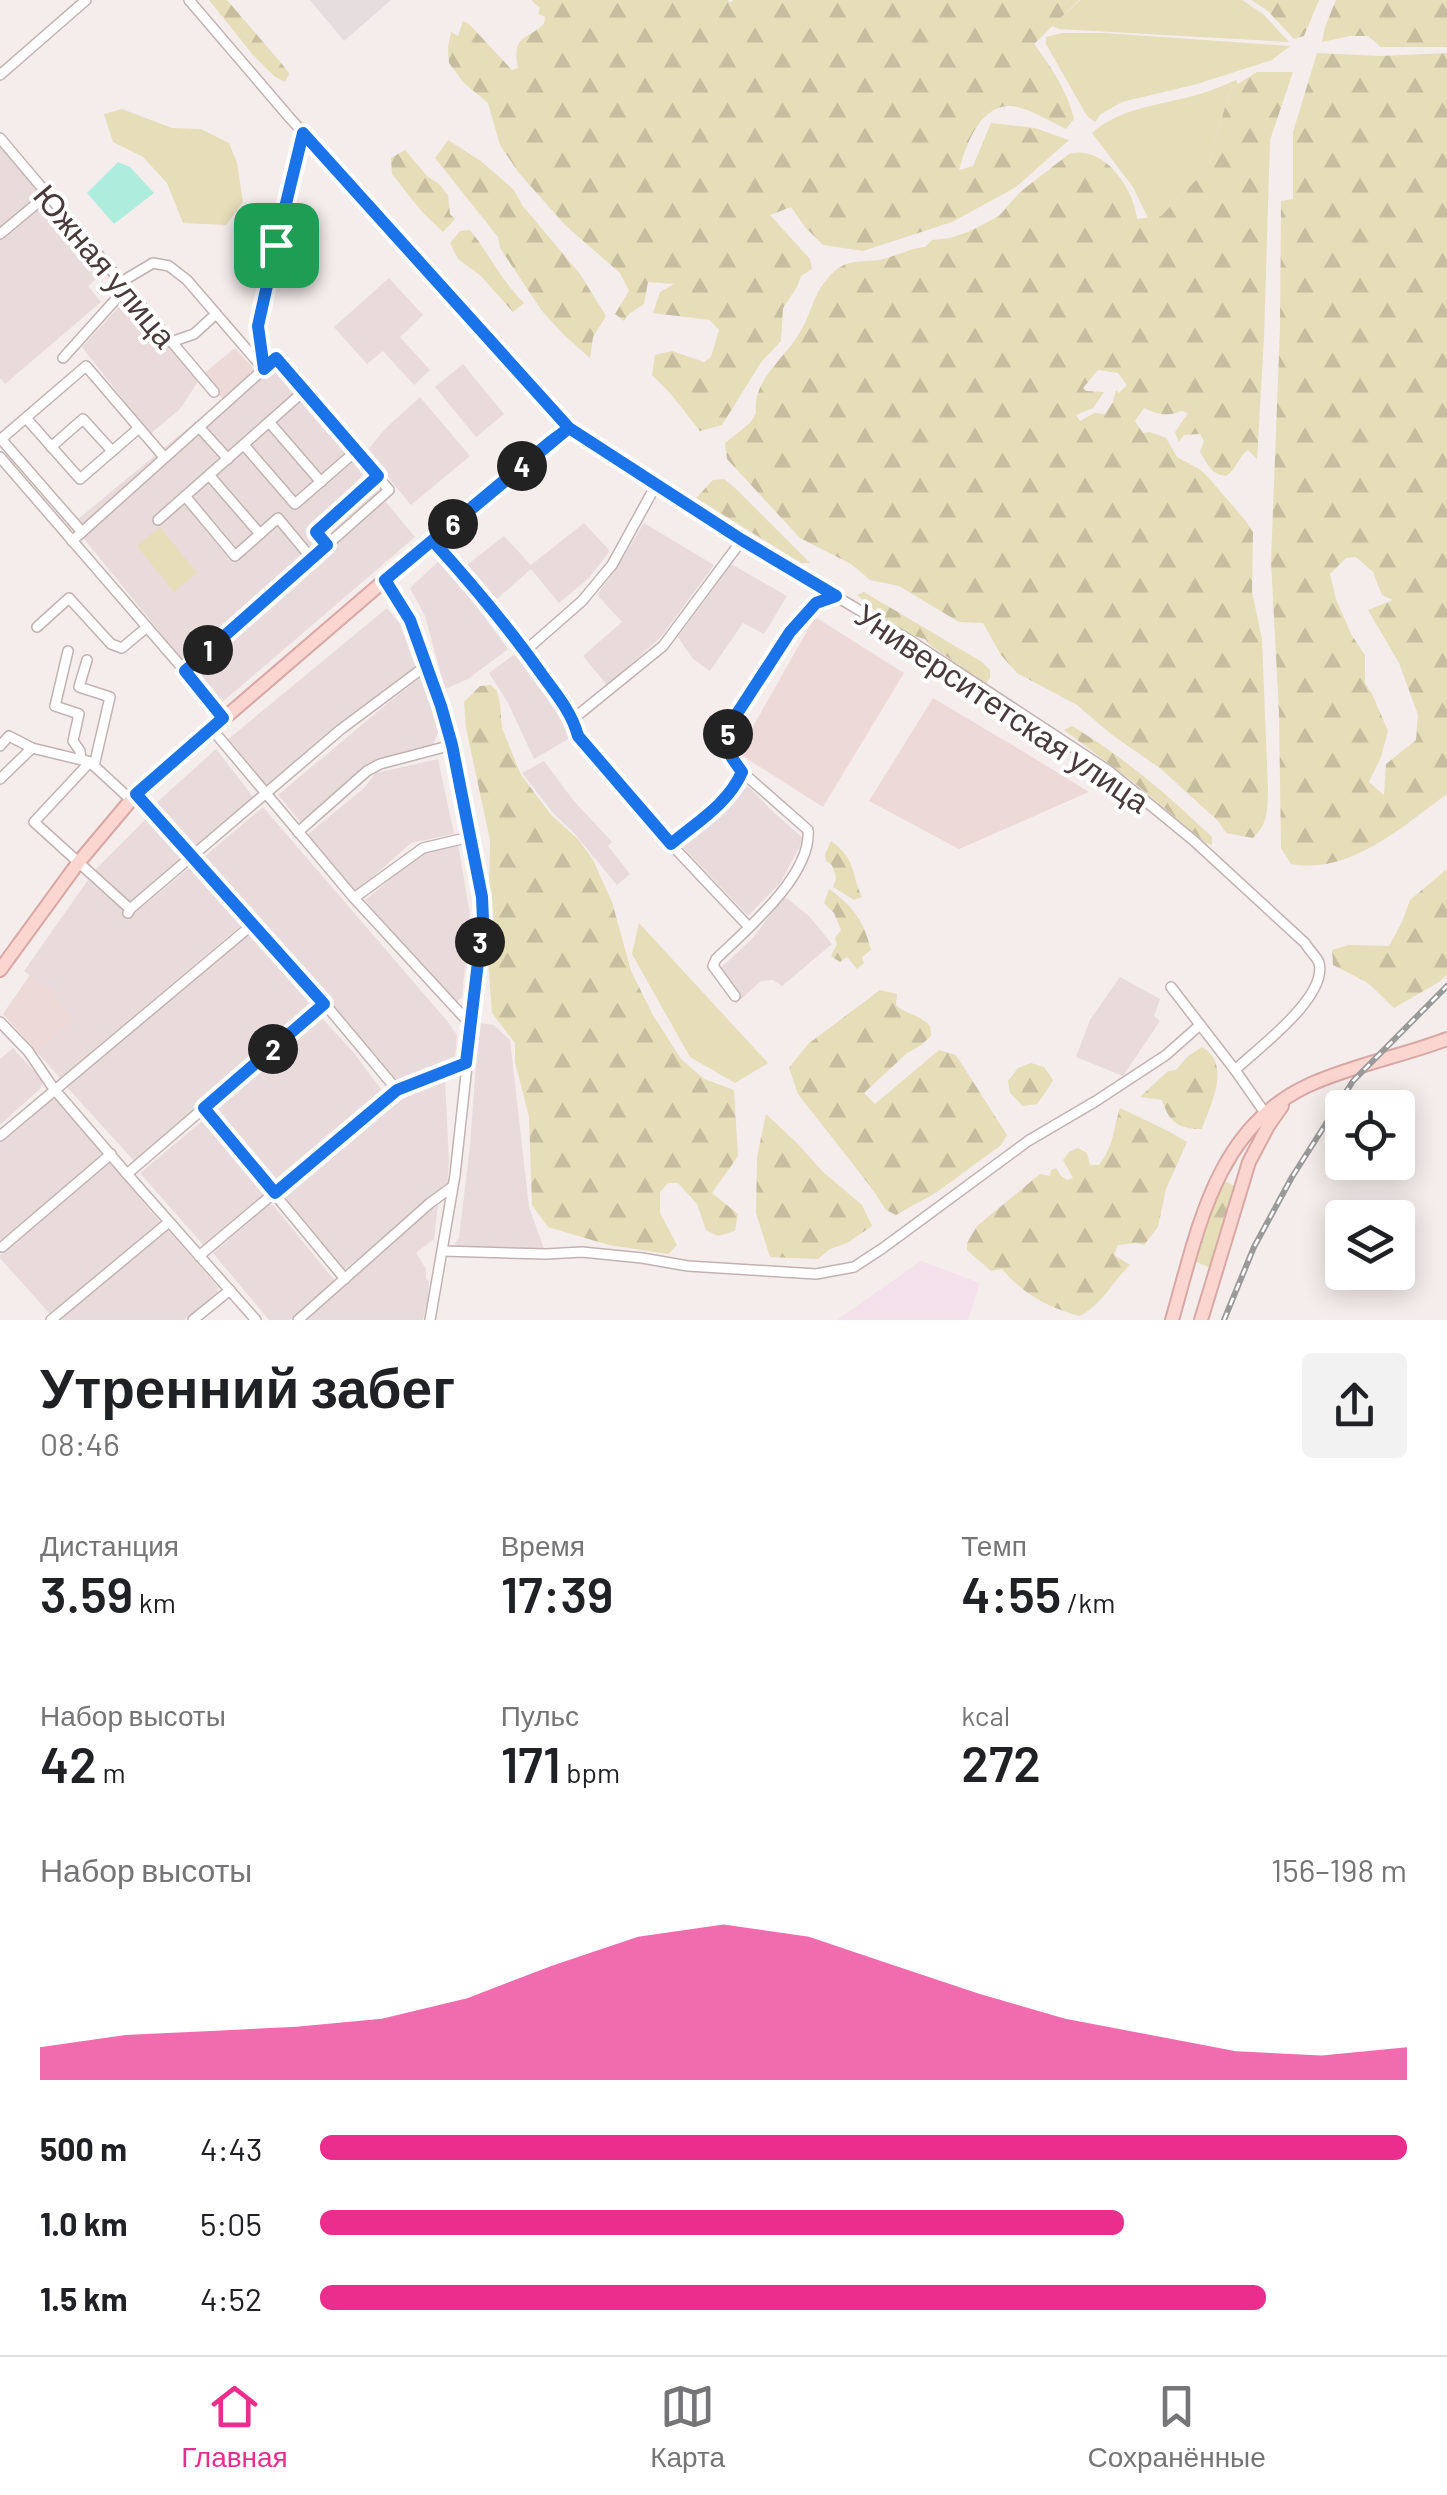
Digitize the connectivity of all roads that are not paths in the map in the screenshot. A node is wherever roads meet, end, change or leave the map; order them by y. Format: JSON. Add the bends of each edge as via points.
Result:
{"nodes":[{"id":1,"x":86,"y":0,"type":"edge"},
{"id":2,"x":189,"y":0,"type":"edge"},
{"id":3,"x":0,"y":75,"type":"edge"},
{"id":4,"x":303,"y":133,"type":"junction"},
{"id":5,"x":0,"y":138,"type":"edge"},
{"id":6,"x":46,"y":195,"type":"junction"},
{"id":7,"x":0,"y":234,"type":"edge"},
{"id":8,"x":124,"y":285,"type":"junction"},
{"id":9,"x":216,"y":314,"type":"junction"},
{"id":10,"x":172,"y":342,"type":"junction"},
{"id":11,"x":72,"y":350,"type":"junction"},
{"id":12,"x":63,"y":358,"type":"dead end"},
{"id":13,"x":86,"y":366,"type":"junction"},
{"id":14,"x":264,"y":369,"type":"junction"},
{"id":15,"x":214,"y":392,"type":"dead end"},
{"id":16,"x":304,"y":392,"type":"junction"},
{"id":17,"x":26,"y":418,"type":"junction"},
{"id":18,"x":269,"y":422,"type":"junction"},
{"id":19,"x":199,"y":427,"type":"junction"},
{"id":20,"x":139,"y":428,"type":"junction"},
{"id":21,"x":569,"y":428,"type":"junction"},
{"id":22,"x":0,"y":440,"type":"edge"},
{"id":23,"x":244,"y":445,"type":"junction"},
{"id":24,"x":51,"y":447,"type":"junction"},
{"id":25,"x":112,"y":451,"type":"junction"},
{"id":26,"x":356,"y":451,"type":"junction"},
{"id":27,"x":0,"y":457,"type":"edge"},
{"id":28,"x":164,"y":458,"type":"junction"},
{"id":29,"x":228,"y":459,"type":"junction"},
{"id":30,"x":209,"y":475,"type":"junction"},
{"id":31,"x":378,"y":476,"type":"junction"},
{"id":32,"x":321,"y":482,"type":"junction"},
{"id":33,"x":656,"y":485,"type":"junction"},
{"id":34,"x":185,"y":496,"type":"junction"},
{"id":35,"x":158,"y":520,"type":"dead end"},
{"id":36,"x":82,"y":532,"type":"junction"},
{"id":37,"x":260,"y":534,"type":"junction"},
{"id":38,"x":742,"y":540,"type":"junction"},
{"id":39,"x":72,"y":541,"type":"junction"},
{"id":40,"x":433,"y":541,"type":"junction"},
{"id":41,"x":327,"y":545,"type":"junction"},
{"id":42,"x":312,"y":558,"type":"junction"},
{"id":43,"x":385,"y":580,"type":"junction"},
{"id":44,"x":836,"y":596,"type":"junction"},
{"id":45,"x":36,"y":627,"type":"dead end"},
{"id":46,"x":147,"y":628,"type":"junction"},
{"id":47,"x":68,"y":650,"type":"dead end"},
{"id":48,"x":525,"y":651,"type":"junction"},
{"id":49,"x":87,"y":660,"type":"dead end"},
{"id":50,"x":427,"y":665,"type":"junction"},
{"id":51,"x":185,"y":671,"type":"junction"},
{"id":52,"x":223,"y":718,"type":"junction"},
{"id":53,"x":574,"y":719,"type":"junction"},
{"id":54,"x":211,"y":728,"type":"junction"},
{"id":55,"x":6,"y":732,"type":"edge"},
{"id":56,"x":452,"y":745,"type":"junction"},
{"id":57,"x":0,"y":746,"type":"edge"},
{"id":58,"x":32,"y":748,"type":"junction"},
{"id":59,"x":88,"y":762,"type":"junction"},
{"id":60,"x":742,"y":772,"type":"junction"},
{"id":61,"x":0,"y":779,"type":"edge"},
{"id":62,"x":265,"y":793,"type":"junction"},
{"id":63,"x":134,"y":797,"type":"junction"},
{"id":64,"x":298,"y":832,"type":"junction"},
{"id":65,"x":470,"y":837,"type":"junction"},
{"id":66,"x":671,"y":844,"type":"junction"},
{"id":67,"x":192,"y":856,"type":"junction"},
{"id":68,"x":78,"y":863,"type":"junction"},
{"id":69,"x":354,"y":898,"type":"junction"},
{"id":70,"x":252,"y":924,"type":"junction"},
{"id":71,"x":749,"y":926,"type":"junction"},
{"id":72,"x":0,"y":970,"type":"edge"},
{"id":73,"x":1171,"y":987,"type":"dead end"},
{"id":74,"x":735,"y":996,"type":"dead end"},
{"id":75,"x":324,"y":1004,"type":"junction"},
{"id":76,"x":0,"y":1022,"type":"edge"},
{"id":77,"x":470,"y":1025,"type":"junction"},
{"id":78,"x":1200,"y":1025,"type":"junction"},
{"id":79,"x":1446,"y":1040,"type":"edge"},
{"id":80,"x":466,"y":1063,"type":"junction"},
{"id":81,"x":1236,"y":1070,"type":"junction"},
{"id":82,"x":54,"y":1089,"type":"junction"},
{"id":83,"x":397,"y":1090,"type":"junction"},
{"id":84,"x":1286,"y":1100,"type":"junction"},
{"id":85,"x":204,"y":1108,"type":"junction"},
{"id":86,"x":1265,"y":1113,"type":"junction"},
{"id":87,"x":0,"y":1136,"type":"edge"},
{"id":88,"x":110,"y":1154,"type":"junction"},
{"id":89,"x":127,"y":1174,"type":"junction"},
{"id":90,"x":1218,"y":1178,"type":"junction"},
{"id":91,"x":452,"y":1187,"type":"junction"},
{"id":92,"x":1240,"y":1188,"type":"junction"},
{"id":93,"x":275,"y":1193,"type":"junction"},
{"id":94,"x":168,"y":1222,"type":"junction"},
{"id":95,"x":2,"y":1247,"type":"edge"},
{"id":96,"x":443,"y":1251,"type":"junction"},
{"id":97,"x":199,"y":1256,"type":"junction"},
{"id":98,"x":346,"y":1279,"type":"junction"},
{"id":99,"x":230,"y":1290,"type":"junction"},
{"id":100,"x":51,"y":1320,"type":"edge"},
{"id":101,"x":194,"y":1320,"type":"edge"},
{"id":102,"x":256,"y":1320,"type":"edge"},
{"id":103,"x":298,"y":1320,"type":"edge"},
{"id":104,"x":430,"y":1320,"type":"edge"},
{"id":105,"x":1172,"y":1320,"type":"edge"},
{"id":106,"x":1201,"y":1320,"type":"edge"}],
"edges":[{"from":1,"to":3,"type":"street"},
{"from":2,"to":4,"type":"street","name":"Университетская улица"},
{"from":4,"to":14,"type":"street","via":[[258,326]]},
{"from":4,"to":21,"type":"street","name":"Университетская улица"},
{"from":5,"to":6,"type":"street","name":"Южная улица"},
{"from":6,"to":7,"type":"street"},
{"from":6,"to":8,"type":"street","name":"Южная улица"},
{"from":8,"to":9,"type":"street","via":[[153,263],[169,266]]},
{"from":8,"to":10,"type":"street","name":"Южная улица"},
{"from":8,"to":11,"type":"street"},
{"from":9,"to":10,"type":"street","via":[[194,334]]},
{"from":9,"to":14,"type":"street"},
{"from":10,"to":15,"type":"street","name":"Южная улица"},
{"from":11,"to":12,"type":"street"},
{"from":11,"to":13,"type":"street"},
{"from":13,"to":17,"type":"street"},
{"from":13,"to":20,"type":"street"},
{"from":14,"to":16,"type":"street","via":[[276,358]]},
{"from":14,"to":19,"type":"street"},
{"from":16,"to":18,"type":"street"},
{"from":16,"to":26,"type":"street"},
{"from":17,"to":22,"type":"street"},
{"from":17,"to":24,"type":"street"},
{"from":18,"to":23,"type":"street"},
{"from":18,"to":32,"type":"street"},
{"from":19,"to":28,"type":"street"},
{"from":19,"to":29,"type":"street"},
{"from":20,"to":25,"type":"street"},
{"from":20,"to":28,"type":"street"},
{"from":21,"to":33,"type":"street","name":"Университетская улица"},
{"from":21,"to":40,"type":"street"},
{"from":22,"to":36,"type":"street"},
{"from":23,"to":29,"type":"street"},
{"from":23,"to":32,"type":"street","via":[[296,504]]},
{"from":24,"to":25,"type":"street","via":[[84,419]]},
{"from":24,"to":25,"type":"street","via":[[80,480]]},
{"from":26,"to":31,"type":"street"},
{"from":26,"to":32,"type":"street"},
{"from":27,"to":39,"type":"street"},
{"from":28,"to":36,"type":"street"},
{"from":29,"to":30,"type":"street"},
{"from":30,"to":34,"type":"street"},
{"from":30,"to":37,"type":"street"},
{"from":31,"to":41,"type":"street","via":[[316,532]]},
{"from":31,"to":41,"type":"street","via":[[389,490]]},
{"from":33,"to":38,"type":"street","name":"Университетская улица"},
{"from":33,"to":48,"type":"street","via":[[612,564]]},
{"from":34,"to":35,"type":"street"},
{"from":34,"to":37,"type":"street","via":[[236,556]]},
{"from":36,"to":39,"type":"street"},
{"from":37,"to":42,"type":"street","via":[[278,518]]},
{"from":38,"to":44,"type":"street","name":"Университетская улица"},
{"from":38,"to":53,"type":"street","via":[[663,646]]},
{"from":39,"to":46,"type":"street"},
{"from":40,"to":43,"type":"street"},
{"from":40,"to":48,"type":"street"},
{"from":41,"to":42,"type":"street"},
{"from":42,"to":51,"type":"street"},
{"from":43,"to":50,"type":"street"},
{"from":43,"to":52,"type":"street"},
{"from":44,"to":60,"type":"street","via":[[816,603],[790,632],[729,726],[726,745]]},
{"from":44,"to":81,"type":"street","name":"Университетская улица","via":[[1110,771],[1304,944],[1319,963],[1318,980],[1286,1025]]},
{"from":45,"to":46,"type":"street","via":[[69,598],[111,644],[122,648]]},
{"from":46,"to":51,"type":"street"},
{"from":47,"to":59,"type":"street","via":[[55,706],[79,714],[73,741]]},
{"from":48,"to":53,"type":"street"},
{"from":49,"to":59,"type":"street","via":[[79,687],[110,696]]},
{"from":50,"to":56,"type":"street"},
{"from":50,"to":62,"type":"street"},
{"from":51,"to":52,"type":"street"},
{"from":52,"to":54,"type":"street"},
{"from":53,"to":66,"type":"street","via":[[578,736]]},
{"from":54,"to":62,"type":"street"},
{"from":54,"to":63,"type":"street"},
{"from":55,"to":57,"type":"street"},
{"from":55,"to":58,"type":"street"},
{"from":56,"to":64,"type":"street","via":[[367,771]]},
{"from":56,"to":65,"type":"street"},
{"from":58,"to":59,"type":"street"},
{"from":58,"to":61,"type":"street"},
{"from":59,"to":63,"type":"street"},
{"from":59,"to":68,"type":"street","via":[[34,822]]},
{"from":60,"to":66,"type":"street","via":[[722,802]]},
{"from":60,"to":71,"type":"street","via":[[810,834],[792,877]]},
{"from":62,"to":64,"type":"street"},
{"from":62,"to":67,"type":"street"},
{"from":63,"to":67,"type":"street"},
{"from":63,"to":68,"type":"street"},
{"from":64,"to":69,"type":"street"},
{"from":65,"to":69,"type":"street","via":[[424,848]]},
{"from":65,"to":77,"type":"street","via":[[483,920]]},
{"from":66,"to":71,"type":"street"},
{"from":67,"to":68,"type":"street","via":[[129,911]]},
{"from":67,"to":70,"type":"street"},
{"from":68,"to":72,"type":"street"},
{"from":69,"to":77,"type":"street"},
{"from":70,"to":75,"type":"street"},
{"from":70,"to":82,"type":"street"},
{"from":71,"to":74,"type":"street","via":[[714,962]]},
{"from":73,"to":78,"type":"street"},
{"from":75,"to":83,"type":"street"},
{"from":75,"to":85,"type":"street"},
{"from":76,"to":82,"type":"street"},
{"from":77,"to":80,"type":"street"},
{"from":78,"to":81,"type":"street"},
{"from":78,"to":96,"type":"street","via":[[1166,1055],[1028,1141],[854,1267],[816,1274],[582,1252]]},
{"from":79,"to":84,"type":"street","via":[[1336,1074]]},
{"from":80,"to":83,"type":"street"},
{"from":80,"to":91,"type":"street"},
{"from":81,"to":86,"type":"street"},
{"from":82,"to":87,"type":"street"},
{"from":82,"to":88,"type":"street"},
{"from":83,"to":93,"type":"street"},
{"from":84,"to":86,"type":"street"},
{"from":84,"to":92,"type":"street"},
{"from":85,"to":89,"type":"street"},
{"from":85,"to":93,"type":"street"},
{"from":86,"to":90,"type":"street"},
{"from":88,"to":89,"type":"street"},
{"from":88,"to":95,"type":"street"},
{"from":89,"to":94,"type":"street"},
{"from":90,"to":92,"type":"street","via":[[1234,1179]]},
{"from":90,"to":105,"type":"street"},
{"from":91,"to":96,"type":"street"},
{"from":91,"to":98,"type":"street"},
{"from":92,"to":106,"type":"street"},
{"from":93,"to":97,"type":"street"},
{"from":93,"to":98,"type":"street"},
{"from":94,"to":97,"type":"street"},
{"from":94,"to":100,"type":"street"},
{"from":96,"to":104,"type":"street"},
{"from":97,"to":99,"type":"street"},
{"from":98,"to":103,"type":"street"},
{"from":99,"to":101,"type":"street"},
{"from":99,"to":102,"type":"street"}]}
